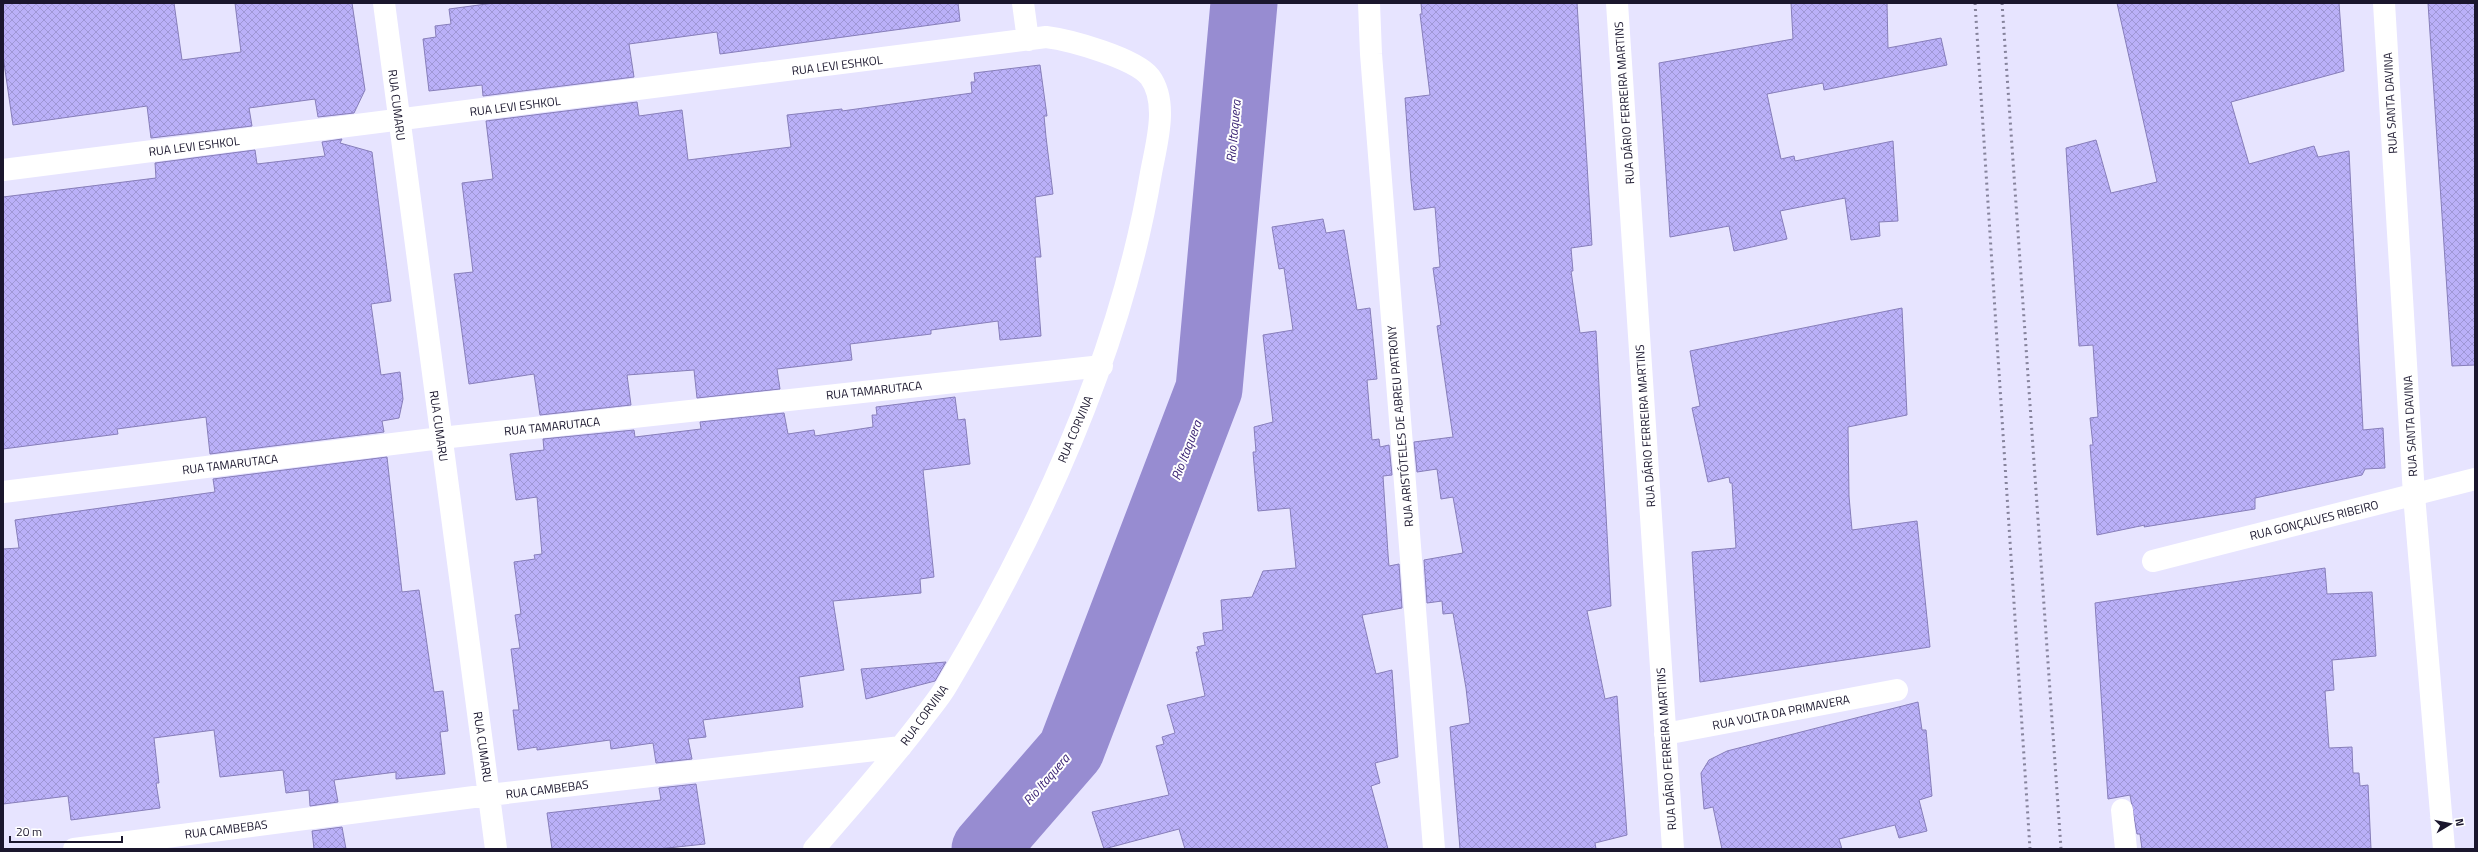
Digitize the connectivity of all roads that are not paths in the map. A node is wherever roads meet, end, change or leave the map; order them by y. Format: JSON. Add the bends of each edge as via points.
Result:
{"nodes":[{"id":1,"x":384,"y":3,"type":"edge"},
{"id":2,"x":1023,"y":3,"type":"edge"},
{"id":3,"x":1369,"y":3,"type":"edge"},
{"id":4,"x":1617,"y":3,"type":"edge"},
{"id":5,"x":2384,"y":3,"type":"edge"},
{"id":6,"x":1028,"y":40,"type":"junction"},
{"id":7,"x":399,"y":121,"type":"junction"},
{"id":8,"x":3,"y":170,"type":"edge"},
{"id":9,"x":1102,"y":366,"type":"junction"},
{"id":10,"x":441,"y":438,"type":"junction"},
{"id":11,"x":2475,"y":479,"type":"edge"},
{"id":12,"x":3,"y":492,"type":"edge"},
{"id":13,"x":2414,"y":494,"type":"junction"},
{"id":14,"x":2153,"y":562,"type":"dead end"},
{"id":15,"x":1897,"y":690,"type":"dead end"},
{"id":16,"x":1665,"y":734,"type":"junction"},
{"id":17,"x":901,"y":747,"type":"junction"},
{"id":18,"x":489,"y":796,"type":"junction"},
{"id":19,"x":2122,"y":810,"type":"dead end"},
{"id":20,"x":74,"y":849,"type":"edge"},
{"id":21,"x":496,"y":849,"type":"edge"},
{"id":22,"x":814,"y":849,"type":"edge"},
{"id":23,"x":1434,"y":849,"type":"edge"},
{"id":24,"x":1673,"y":849,"type":"edge"},
{"id":25,"x":2126,"y":849,"type":"edge"},
{"id":26,"x":2444,"y":849,"type":"edge"}],
"edges":[{"from":1,"to":7,"type":"street","name":"RUA CUMARU"},
{"from":2,"to":6,"type":"street"},
{"from":3,"to":23,"type":"street","name":"RUA ARISTÓTELES DE ABREU PATRONY","via":[[1371,62]]},
{"from":4,"to":16,"type":"street","name":"RUA DÁRIO FERREIRA MARTINS"},
{"from":5,"to":13,"type":"street","name":"RUA SANTA DAVINA"},
{"from":6,"to":7,"type":"street","name":"RUA LEVI ESHKOL"},
{"from":6,"to":9,"type":"street","name":"RUA CORVINA","via":[[1046,36],[1069,40],[1134,66],[1150,77],[1159,99],[1160,125],[1142,229]]},
{"from":7,"to":8,"type":"street","name":"RUA LEVI ESHKOL"},
{"from":7,"to":10,"type":"street","name":"RUA CUMARU"},
{"from":9,"to":10,"type":"street","name":"RUA TAMARUTACA"},
{"from":9,"to":17,"type":"street","name":"RUA CORVINA","via":[[1057,472],[1010,572],[946,688]]},
{"from":10,"to":12,"type":"street","name":"RUA TAMARUTACA"},
{"from":10,"to":18,"type":"street","name":"RUA CUMARU"},
{"from":11,"to":13,"type":"street","name":"RUA GONÇALVES RIBEIRO"},
{"from":13,"to":14,"type":"street","name":"RUA GONÇALVES RIBEIRO"},
{"from":13,"to":26,"type":"street","name":"RUA SANTA DAVINA"},
{"from":15,"to":16,"type":"street","name":"RUA VOLTA DA PRIMAVERA"},
{"from":16,"to":24,"type":"street","name":"RUA DÁRIO FERREIRA MARTINS"},
{"from":17,"to":18,"type":"street","name":"RUA CAMBEBAS"},
{"from":17,"to":22,"type":"street","name":"RUA CORVINA"},
{"from":18,"to":20,"type":"street","name":"RUA CAMBEBAS"},
{"from":18,"to":21,"type":"street","name":"RUA CUMARU"},
{"from":19,"to":25,"type":"street"}]}
